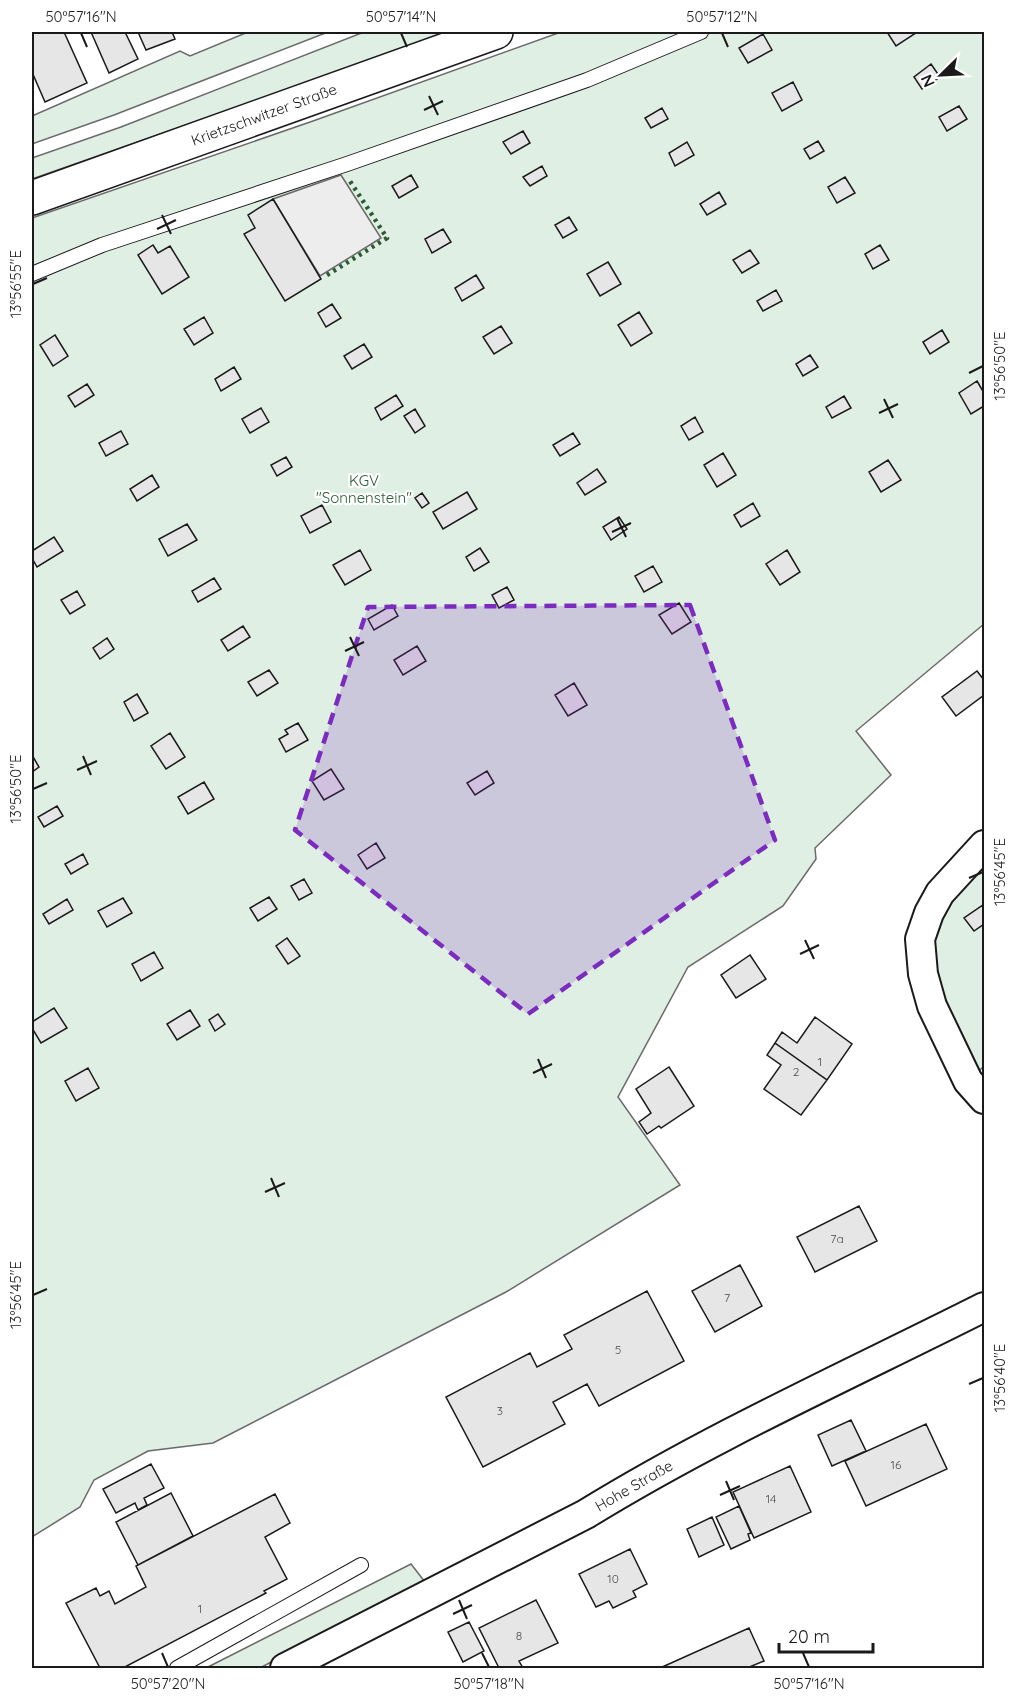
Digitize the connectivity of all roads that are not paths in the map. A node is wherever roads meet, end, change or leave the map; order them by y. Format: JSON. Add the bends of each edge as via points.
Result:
{"nodes":[{"id":1,"x":496,"y":32,"type":"edge"},
{"id":2,"x":700,"y":32,"type":"edge"},
{"id":3,"x":32,"y":198,"type":"edge"},
{"id":4,"x":32,"y":274,"type":"edge"},
{"id":5,"x":984,"y":845,"type":"edge"},
{"id":6,"x":984,"y":1099,"type":"edge"},
{"id":7,"x":984,"y":1307,"type":"edge"},
{"id":8,"x":361,"y":1565,"type":"dead end"},
{"id":9,"x":177,"y":1668,"type":"edge"},
{"id":10,"x":285,"y":1668,"type":"edge"}],
"edges":[{"from":1,"to":3,"type":"main road","name":"Krietzschwitzer Straße"},
{"from":2,"to":4,"type":"lane","via":[[587,80],[102,245]]},
{"from":5,"to":6,"type":"street","via":[[940,893],[920,939],[923,974],[932,1006],[968,1082]]},
{"from":7,"to":10,"type":"street","name":"Hohe Straße","via":[[728,1435],[586,1514]]},
{"from":8,"to":9,"type":"lane"}]}
